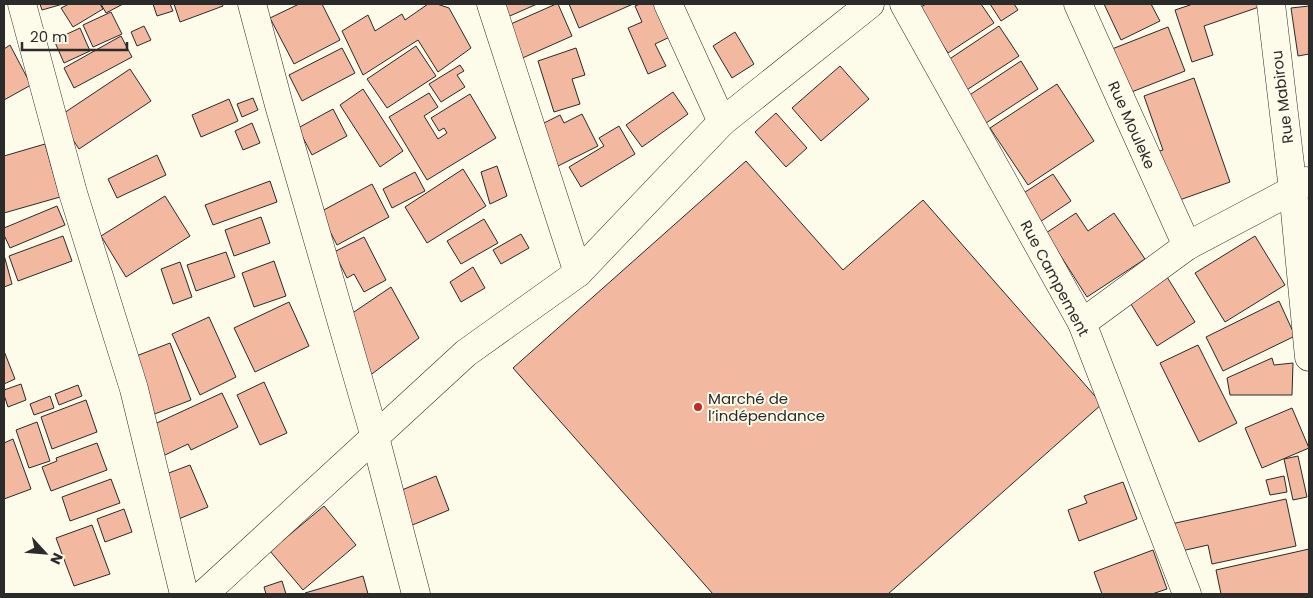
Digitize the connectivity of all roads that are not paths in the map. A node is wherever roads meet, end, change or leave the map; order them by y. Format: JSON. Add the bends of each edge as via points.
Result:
{"nodes":[{"id":1,"x":22,"y":4,"type":"edge"},
{"id":2,"x":252,"y":4,"type":"edge"},
{"id":3,"x":492,"y":4,"type":"edge"},
{"id":4,"x":668,"y":4,"type":"edge"},
{"id":5,"x":870,"y":4,"type":"edge"},
{"id":6,"x":904,"y":4,"type":"edge"},
{"id":7,"x":1078,"y":4,"type":"edge"},
{"id":8,"x":1272,"y":4,"type":"edge"},
{"id":9,"x":722,"y":122,"type":"junction"},
{"id":10,"x":1301,"y":184,"type":"edge"},
{"id":11,"x":1187,"y":246,"type":"junction"},
{"id":12,"x":578,"y":273,"type":"junction"},
{"id":13,"x":1082,"y":323,"type":"junction"},
{"id":14,"x":1309,"y":357,"type":"edge"},
{"id":15,"x":375,"y":437,"type":"junction"},
{"id":16,"x":184,"y":594,"type":"edge"},
{"id":17,"x":204,"y":594,"type":"edge"},
{"id":18,"x":416,"y":594,"type":"edge"},
{"id":19,"x":1187,"y":594,"type":"edge"}],
"edges":[{"from":1,"to":16,"type":"street","via":[[73,193],[134,390]]},
{"from":2,"to":15,"type":"street"},
{"from":3,"to":12,"type":"street"},
{"from":4,"to":9,"type":"street"},
{"from":5,"to":9,"type":"street"},
{"from":6,"to":13,"type":"street","name":"Rue Campement"},
{"from":7,"to":11,"type":"street","name":"Rue Mouleke"},
{"from":8,"to":10,"type":"street","name":"Rue Mabirou"},
{"from":9,"to":12,"type":"street"},
{"from":10,"to":11,"type":"street"},
{"from":10,"to":14,"type":"street","name":"Rue Mabirou"},
{"from":11,"to":13,"type":"street"},
{"from":12,"to":15,"type":"street","via":[[466,353]]},
{"from":13,"to":19,"type":"street","name":"Rue Campement"},
{"from":15,"to":17,"type":"street"},
{"from":15,"to":18,"type":"street"}]}
